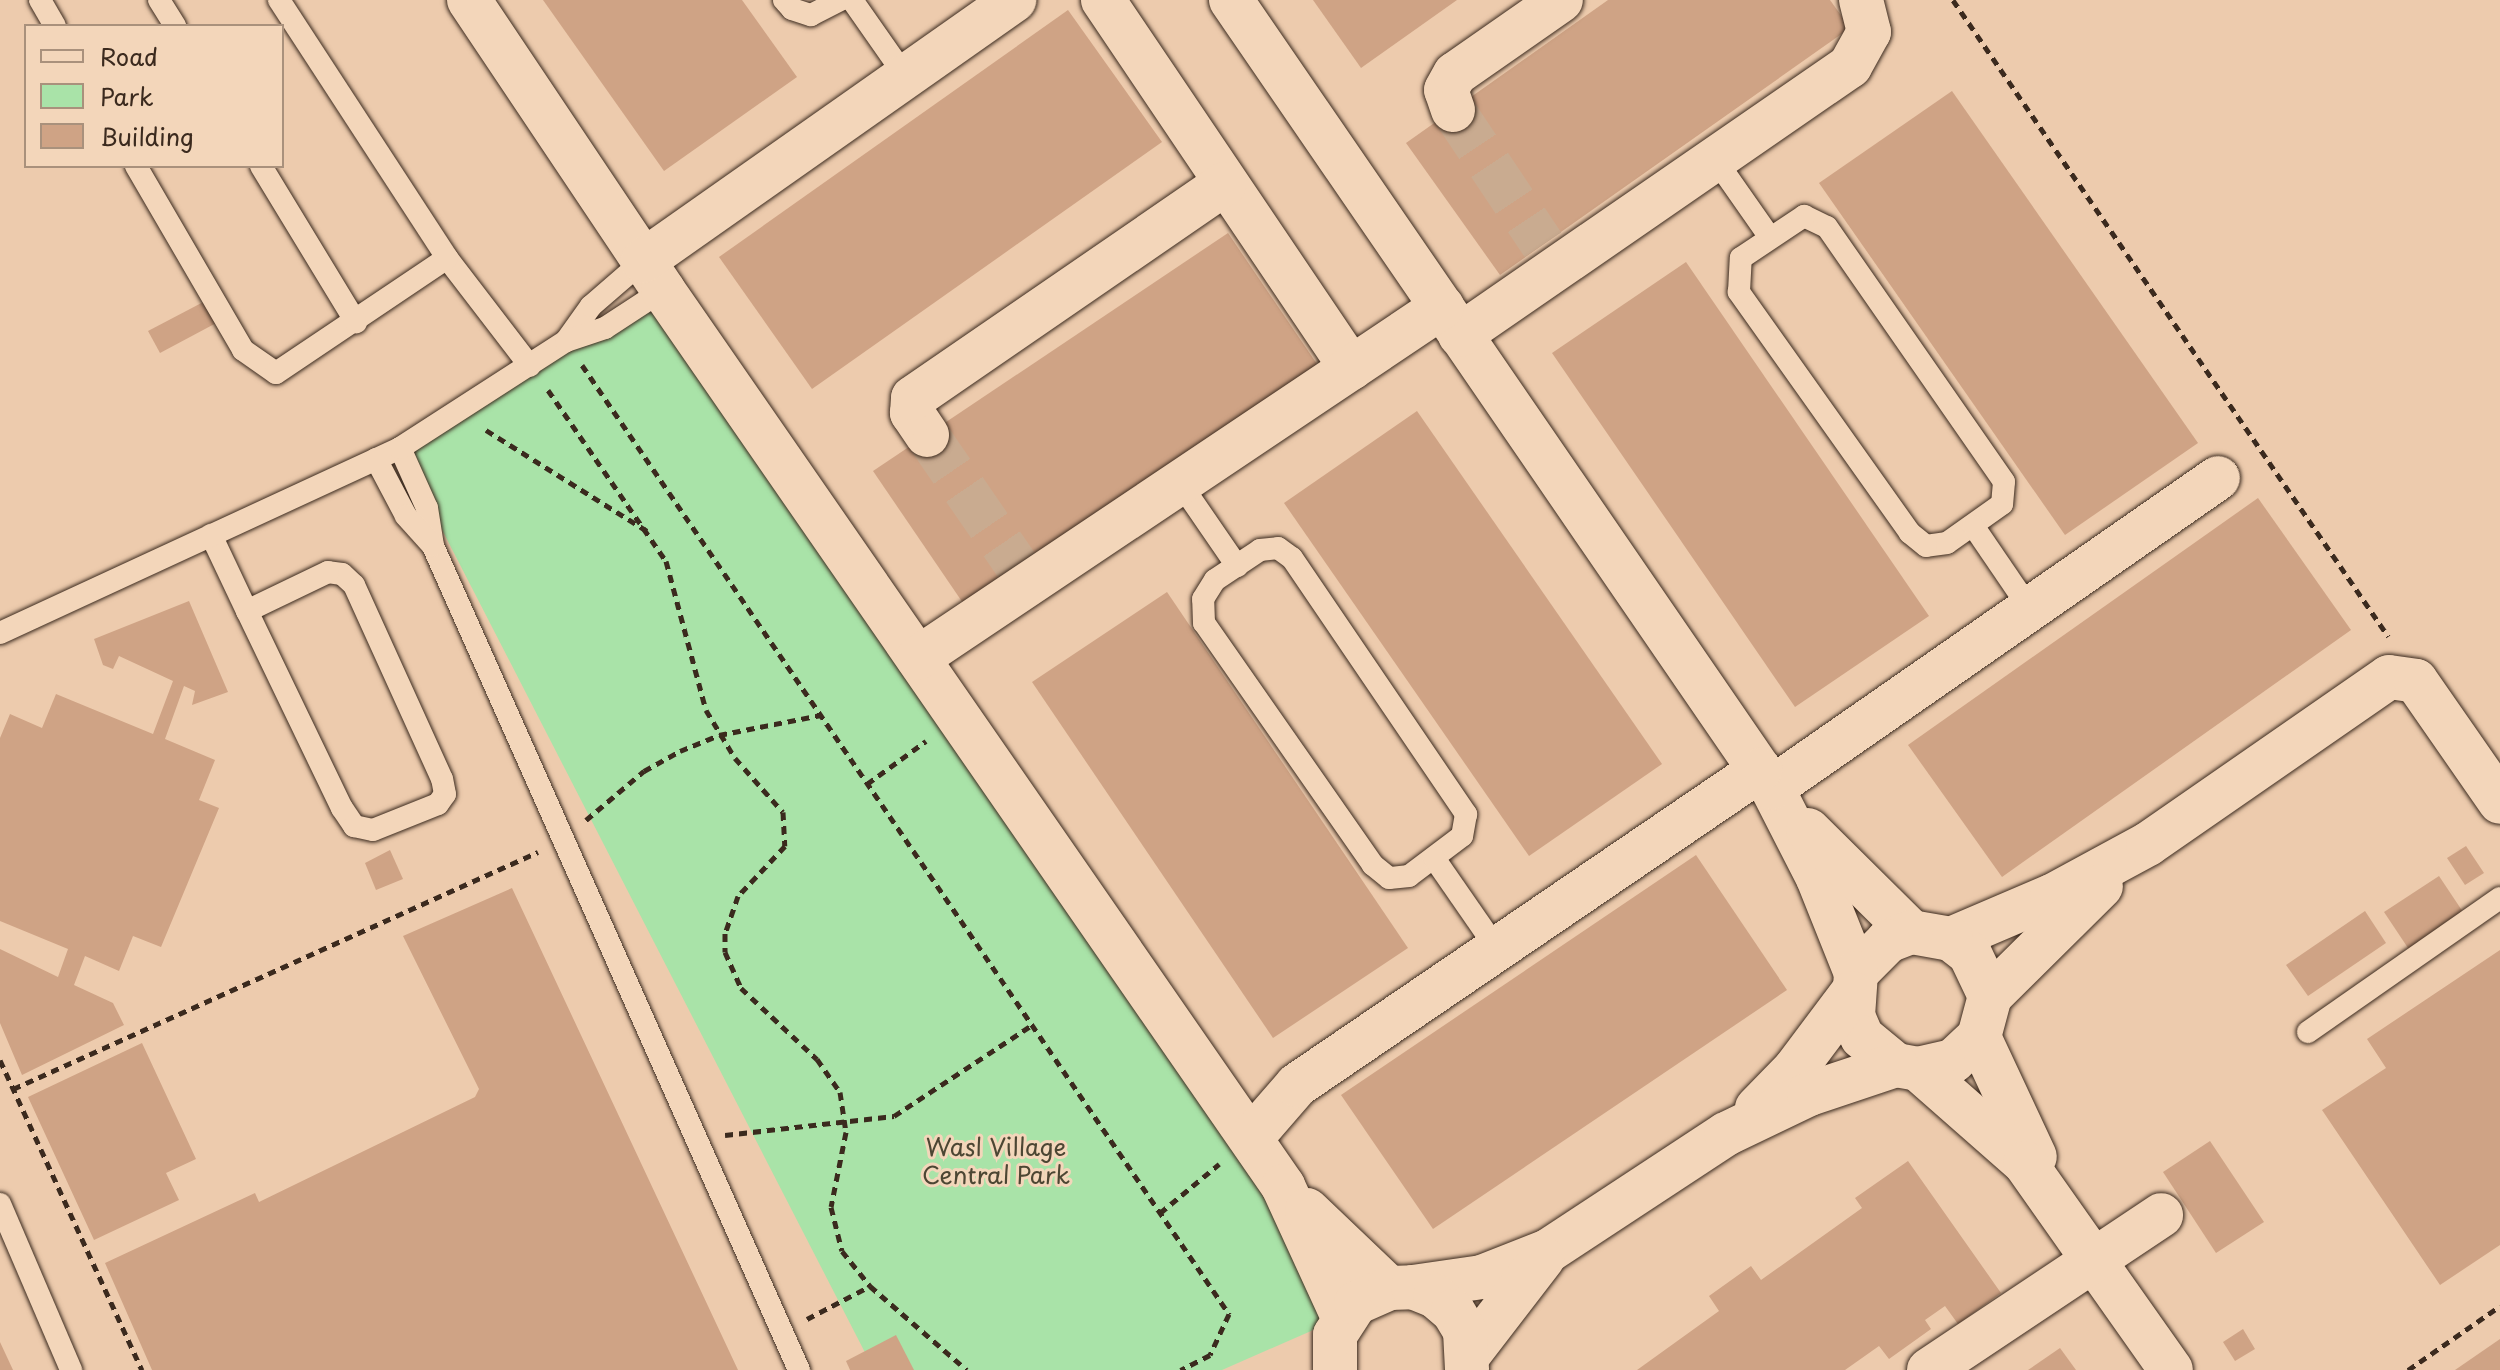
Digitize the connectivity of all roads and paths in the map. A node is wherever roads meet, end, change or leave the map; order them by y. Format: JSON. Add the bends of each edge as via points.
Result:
{"nodes":[{"id":1,"x":40,"y":0,"type":"edge"},
{"id":2,"x":159,"y":0,"type":"edge"},
{"id":3,"x":279,"y":0,"type":"edge"},
{"id":4,"x":469,"y":0,"type":"edge"},
{"id":5,"x":784,"y":0,"type":"edge"},
{"id":6,"x":841,"y":0,"type":"edge"},
{"id":7,"x":852,"y":0,"type":"edge"},
{"id":8,"x":1014,"y":0,"type":"edge"},
{"id":9,"x":1103,"y":0,"type":"edge"},
{"id":10,"x":1231,"y":0,"type":"edge"},
{"id":11,"x":1561,"y":0,"type":"edge"},
{"id":12,"x":1861,"y":0,"type":"edge"},
{"id":13,"x":1953,"y":0,"type":"edge"},
{"id":14,"x":54,"y":24,"type":"edge"},
{"id":15,"x":174,"y":24,"type":"edge"},
{"id":16,"x":906,"y":77,"type":"junction"},
{"id":17,"x":1453,"y":110,"type":"tunnel mouth"},
{"id":18,"x":1715,"y":159,"type":"junction"},
{"id":19,"x":137,"y":168,"type":"edge"},
{"id":20,"x":262,"y":168,"type":"edge"},
{"id":21,"x":1224,"y":184,"type":"junction"},
{"id":22,"x":1769,"y":236,"type":"junction"},
{"id":23,"x":447,"y":258,"type":"junction"},
{"id":24,"x":653,"y":276,"type":"junction"},
{"id":25,"x":1451,"y":321,"type":"junction"},
{"id":26,"x":356,"y":322,"type":"junction"},
{"id":27,"x":566,"y":341,"type":"junction"},
{"id":28,"x":530,"y":366,"type":"junction"},
{"id":29,"x":1351,"y":368,"type":"junction"},
{"id":30,"x":458,"y":412,"type":"junction"},
{"id":31,"x":927,"y":435,"type":"tunnel mouth"},
{"id":32,"x":400,"y":448,"type":"junction"},
{"id":33,"x":376,"y":459,"type":"junction"},
{"id":34,"x":2218,"y":478,"type":"dead end"},
{"id":35,"x":1180,"y":483,"type":"junction"},
{"id":36,"x":1974,"y":527,"type":"junction"},
{"id":37,"x":651,"y":533,"type":"junction"},
{"id":38,"x":211,"y":535,"type":"junction"},
{"id":39,"x":433,"y":546,"type":"junction"},
{"id":40,"x":1237,"y":566,"type":"junction"},
{"id":41,"x":2030,"y":609,"type":"junction"},
{"id":42,"x":247,"y":611,"type":"junction"},
{"id":43,"x":0,"y":633,"type":"edge"},
{"id":44,"x":918,"y":658,"type":"junction"},
{"id":45,"x":2401,"y":675,"type":"junction"},
{"id":46,"x":821,"y":715,"type":"junction"},
{"id":47,"x":959,"y":717,"type":"junction"},
{"id":48,"x":719,"y":735,"type":"junction"},
{"id":49,"x":1766,"y":779,"type":"junction"},
{"id":50,"x":867,"y":784,"type":"junction"},
{"id":51,"x":2500,"y":802,"type":"edge"},
{"id":52,"x":562,"y":841,"type":"junction"},
{"id":53,"x":2148,"y":844,"type":"junction"},
{"id":54,"x":1434,"y":858,"type":"junction"},
{"id":55,"x":2497,"y":908,"type":"edge"},
{"id":56,"x":1931,"y":936,"type":"junction"},
{"id":57,"x":1497,"y":949,"type":"junction"},
{"id":58,"x":1854,"y":983,"type":"junction"},
{"id":59,"x":1990,"y":996,"type":"junction"},
{"id":60,"x":1032,"y":1025,"type":"junction"},
{"id":61,"x":2308,"y":1032,"type":"dead end"},
{"id":62,"x":1979,"y":1037,"type":"junction"},
{"id":63,"x":0,"y":1060,"type":"edge"},
{"id":64,"x":1907,"y":1067,"type":"junction"},
{"id":65,"x":13,"y":1089,"type":"junction"},
{"id":66,"x":846,"y":1122,"type":"junction"},
{"id":67,"x":1726,"y":1134,"type":"junction"},
{"id":68,"x":698,"y":1138,"type":"junction"},
{"id":69,"x":1251,"y":1138,"type":"junction"},
{"id":70,"x":1283,"y":1186,"type":"junction"},
{"id":71,"x":2055,"y":1199,"type":"junction"},
{"id":72,"x":0,"y":1204,"type":"edge"},
{"id":73,"x":1160,"y":1213,"type":"junction"},
{"id":74,"x":2161,"y":1215,"type":"dead end"},
{"id":75,"x":1548,"y":1251,"type":"junction"},
{"id":76,"x":2093,"y":1258,"type":"junction"},
{"id":77,"x":870,"y":1286,"type":"junction"},
{"id":78,"x":1401,"y":1288,"type":"junction"},
{"id":79,"x":2500,"y":1306,"type":"edge"},
{"id":80,"x":48,"y":1310,"type":"junction"},
{"id":81,"x":784,"y":1330,"type":"junction"},
{"id":82,"x":1332,"y":1348,"type":"edge"},
{"id":83,"x":1468,"y":1362,"type":"edge"},
{"id":84,"x":799,"y":1365,"type":"edge"},
{"id":85,"x":71,"y":1370,"type":"edge"},
{"id":86,"x":82,"y":1370,"type":"edge"},
{"id":87,"x":142,"y":1370,"type":"edge"},
{"id":88,"x":967,"y":1370,"type":"edge"},
{"id":89,"x":1181,"y":1370,"type":"edge"},
{"id":90,"x":1929,"y":1370,"type":"edge"},
{"id":91,"x":2171,"y":1370,"type":"edge"},
{"id":92,"x":2408,"y":1370,"type":"edge"}],
"edges":[{"from":1,"to":14,"type":"lane"},
{"from":2,"to":15,"type":"lane"},
{"from":3,"to":23,"type":"lane"},
{"from":4,"to":24,"type":"street"},
{"from":5,"to":6,"type":"lane","via":[[811,15]]},
{"from":7,"to":16,"type":"lane"},
{"from":8,"to":16,"type":"street"},
{"from":9,"to":21,"type":"street"},
{"from":10,"to":25,"type":"street"},
{"from":11,"to":17,"type":"street","via":[[1455,74],[1446,90]]},
{"from":12,"to":18,"type":"street","via":[[1869,32],[1850,66]]},
{"from":13,"to":45,"type":"path","via":[[2390,638]]},
{"from":16,"to":24,"type":"street"},
{"from":18,"to":22,"type":"lane"},
{"from":18,"to":25,"type":"street"},
{"from":19,"to":26,"type":"lane","via":[[243,350],[276,373]]},
{"from":20,"to":26,"type":"lane"},
{"from":21,"to":29,"type":"street"},
{"from":21,"to":31,"type":"street","via":[[913,398],[912,413]]},
{"from":22,"to":36,"type":"lane","via":[[1796,219],[1813,217],[1836,240],[2004,482],[2002,504]]},
{"from":22,"to":36,"type":"lane","via":[[1741,258],[1739,292],[1917,540],[1936,546]]},
{"from":23,"to":26,"type":"lane"},
{"from":23,"to":28,"type":"lane"},
{"from":24,"to":27,"type":"lane","via":[[605,328]]},
{"from":24,"to":27,"type":"lane","via":[[591,306]]},
{"from":24,"to":44,"type":"street"},
{"from":25,"to":29,"type":"street"},
{"from":25,"to":49,"type":"street"},
{"from":27,"to":28,"type":"lane"},
{"from":27,"to":46,"type":"path"},
{"from":28,"to":30,"type":"lane"},
{"from":28,"to":37,"type":"path"},
{"from":29,"to":35,"type":"street"},
{"from":30,"to":32,"type":"lane"},
{"from":30,"to":37,"type":"path"},
{"from":32,"to":33,"type":"lane"},
{"from":32,"to":39,"type":"lane","via":[[427,508]]},
{"from":33,"to":38,"type":"lane"},
{"from":33,"to":39,"type":"lane","via":[[406,516]]},
{"from":34,"to":41,"type":"street"},
{"from":35,"to":40,"type":"lane"},
{"from":35,"to":44,"type":"street","via":[[1024,576]]},
{"from":36,"to":41,"type":"lane"},
{"from":37,"to":48,"type":"path","via":[[678,591],[695,682]]},
{"from":38,"to":42,"type":"lane"},
{"from":38,"to":43,"type":"lane"},
{"from":39,"to":52,"type":"lane"},
{"from":40,"to":54,"type":"lane","via":[[1269,547],[1286,551],[1461,804],[1466,814],[1462,836]]},
{"from":40,"to":54,"type":"lane","via":[[1207,589],[1204,623],[1379,873],[1409,876]]},
{"from":41,"to":49,"type":"street"},
{"from":42,"to":42,"type":"lane","via":[[328,572],[342,574],[354,585],[442,779],[445,794],[438,804],[373,830],[354,826]]},
{"from":44,"to":47,"type":"street"},
{"from":45,"to":51,"type":"street","via":[[2416,681]]},
{"from":45,"to":53,"type":"street","via":[[2378,683]]},
{"from":46,"to":48,"type":"path"},
{"from":46,"to":50,"type":"path"},
{"from":47,"to":50,"type":"path"},
{"from":47,"to":69,"type":"street"},
{"from":48,"to":52,"type":"path","via":[[644,771]]},
{"from":48,"to":66,"type":"path","via":[[783,812],[788,829],[785,846],[738,896],[730,913],[725,943],[731,972],[830,1074]]},
{"from":49,"to":56,"type":"street"},
{"from":49,"to":57,"type":"street"},
{"from":49,"to":58,"type":"street","via":[[1818,878]]},
{"from":50,"to":60,"type":"path"},
{"from":52,"to":65,"type":"path"},
{"from":52,"to":68,"type":"lane"},
{"from":53,"to":56,"type":"street","via":[[2052,896]]},
{"from":53,"to":59,"type":"street"},
{"from":54,"to":57,"type":"lane"},
{"from":55,"to":61,"type":"lane"},
{"from":56,"to":58,"type":"street","via":[[1888,941]]},
{"from":56,"to":59,"type":"street","via":[[1970,954]]},
{"from":57,"to":69,"type":"street","via":[[1297,1085]]},
{"from":58,"to":64,"type":"street","via":[[1862,1037]]},
{"from":58,"to":67,"type":"street","via":[[1795,1069]]},
{"from":59,"to":62,"type":"street"},
{"from":60,"to":66,"type":"path","via":[[894,1116]]},
{"from":60,"to":73,"type":"path"},
{"from":62,"to":64,"type":"street","via":[[1953,1061]]},
{"from":62,"to":71,"type":"street"},
{"from":63,"to":65,"type":"path"},
{"from":64,"to":67,"type":"street","via":[[1809,1094]]},
{"from":64,"to":71,"type":"street","via":[[1991,1129]]},
{"from":65,"to":87,"type":"path"},
{"from":66,"to":68,"type":"path"},
{"from":66,"to":77,"type":"path","via":[[831,1207],[842,1251]]},
{"from":67,"to":75,"type":"street"},
{"from":68,"to":81,"type":"lane"},
{"from":69,"to":70,"type":"street"},
{"from":69,"to":73,"type":"path"},
{"from":70,"to":78,"type":"street"},
{"from":70,"to":82,"type":"street"},
{"from":71,"to":76,"type":"street"},
{"from":72,"to":80,"type":"lane"},
{"from":73,"to":89,"type":"path","via":[[1229,1314],[1210,1355]]},
{"from":74,"to":76,"type":"street"},
{"from":75,"to":78,"type":"street","via":[[1482,1277]]},
{"from":75,"to":83,"type":"street"},
{"from":76,"to":90,"type":"street"},
{"from":76,"to":91,"type":"street"},
{"from":77,"to":81,"type":"path"},
{"from":77,"to":88,"type":"path"},
{"from":78,"to":82,"type":"street","via":[[1371,1293]]},
{"from":78,"to":83,"type":"street","via":[[1435,1296],[1453,1311],[1465,1331]]},
{"from":79,"to":92,"type":"path"},
{"from":80,"to":85,"type":"lane"},
{"from":80,"to":86,"type":"lane"},
{"from":81,"to":84,"type":"lane"}]}
